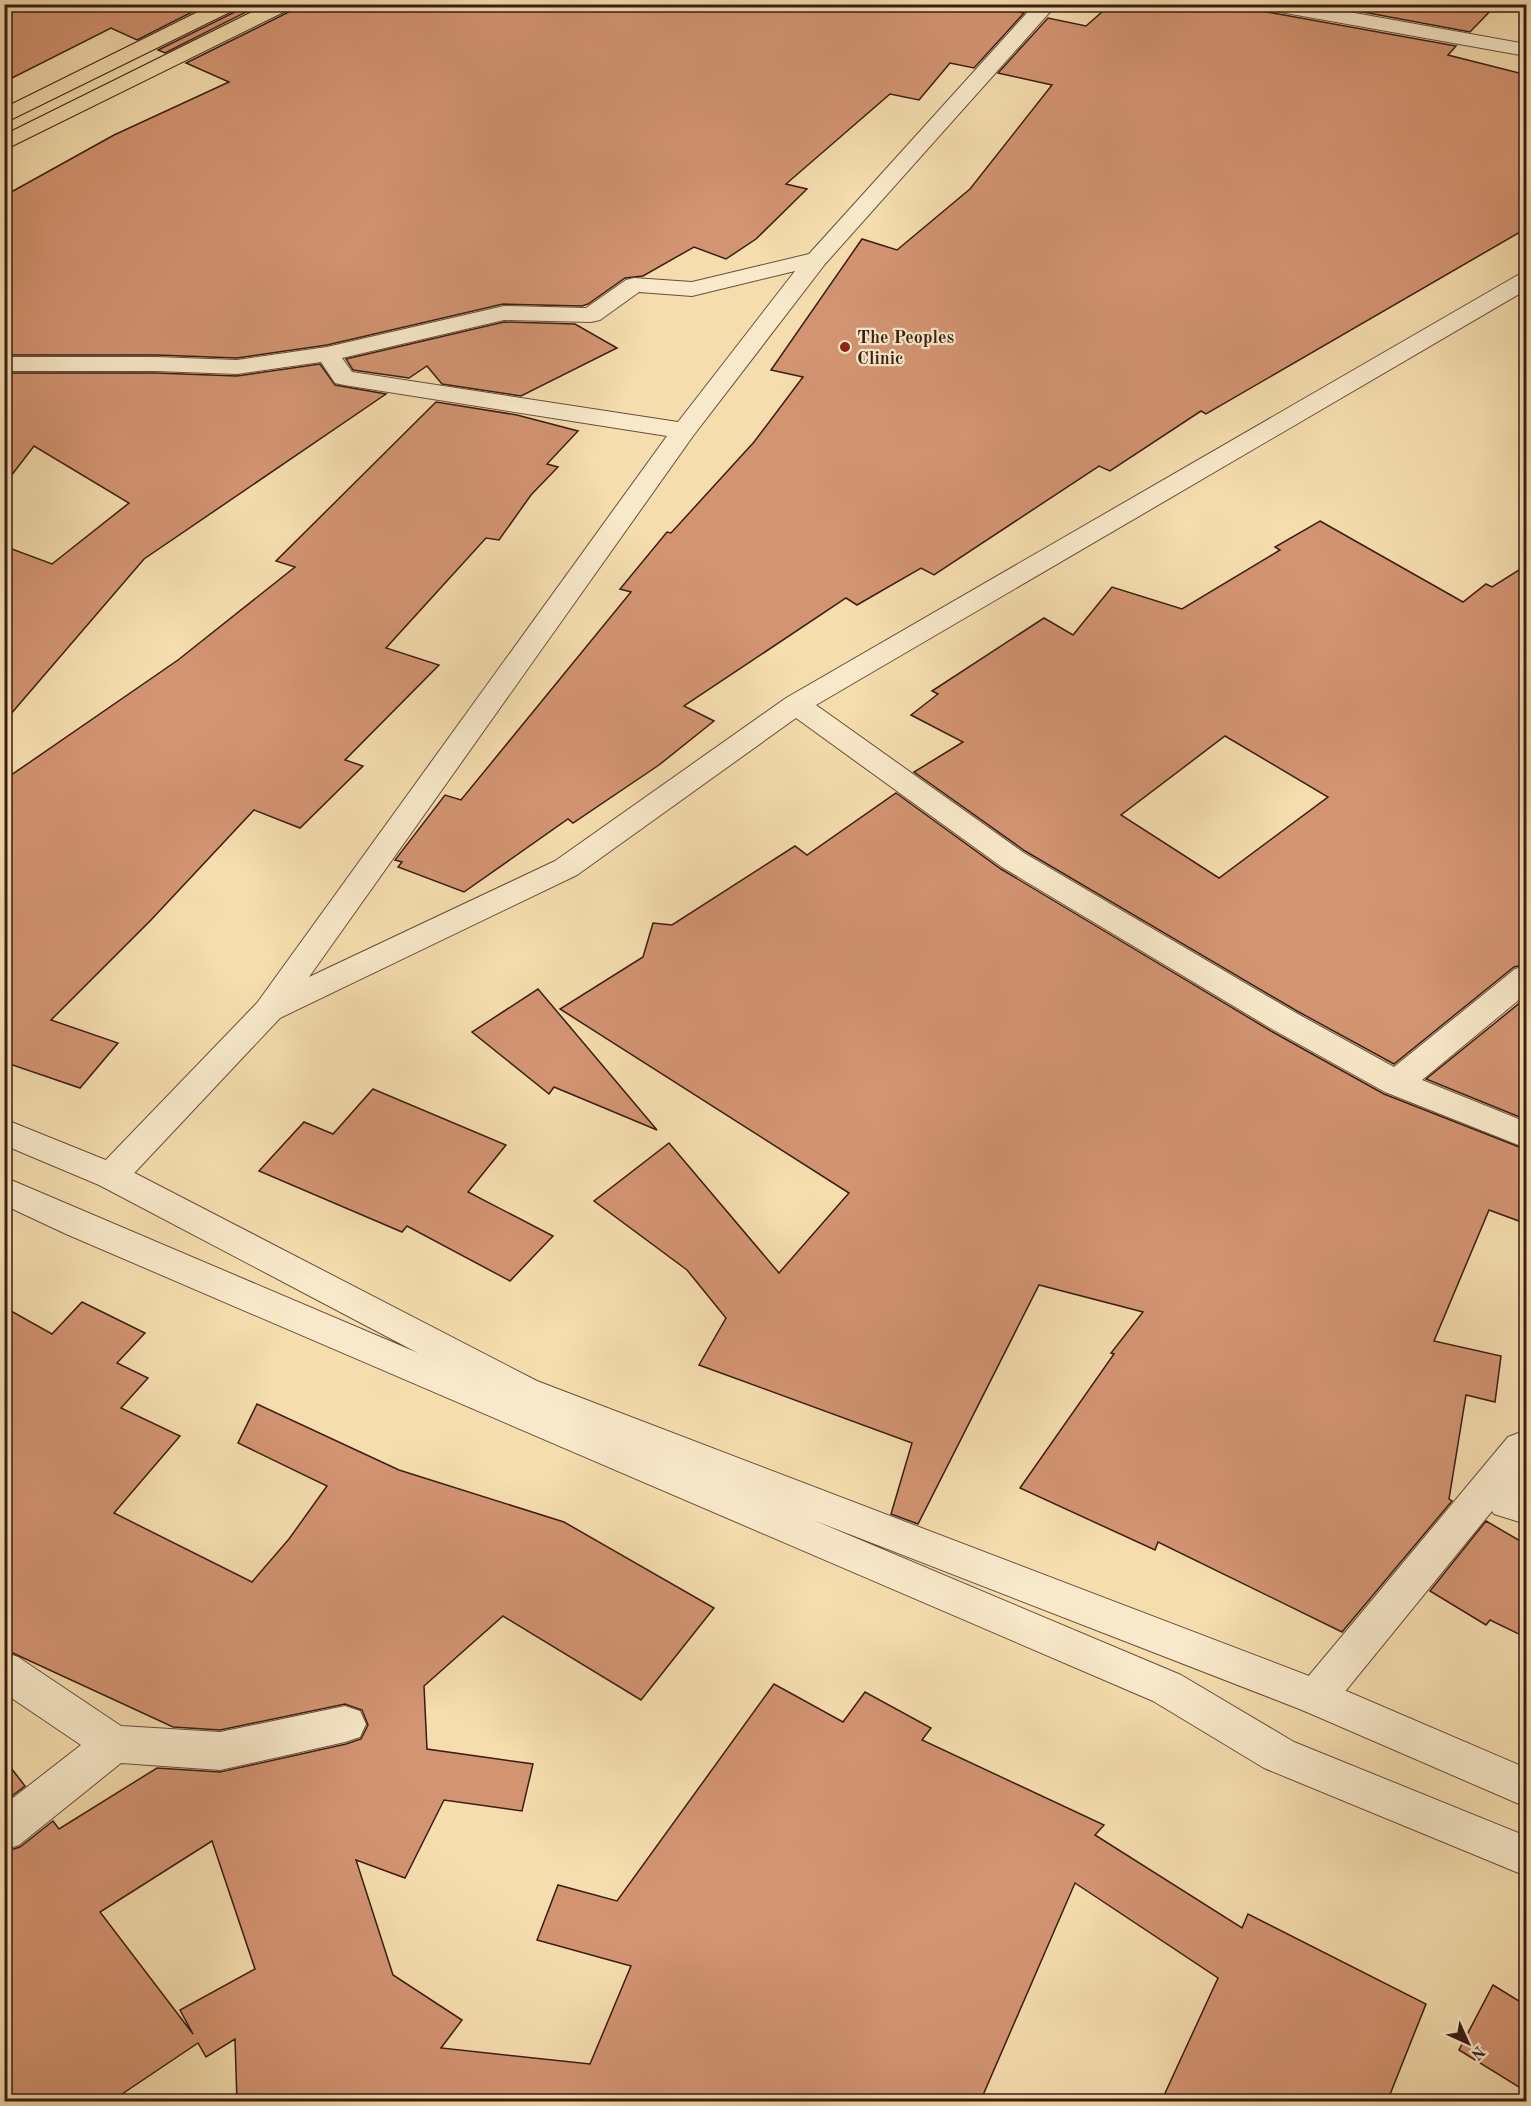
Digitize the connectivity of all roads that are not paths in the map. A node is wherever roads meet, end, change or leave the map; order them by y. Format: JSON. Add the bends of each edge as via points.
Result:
{"nodes":[{"id":1,"x":231,"y":4,"type":"edge"},
{"id":2,"x":285,"y":4,"type":"edge"},
{"id":3,"x":1047,"y":4,"type":"edge"},
{"id":4,"x":1268,"y":4,"type":"edge"},
{"id":5,"x":1403,"y":12,"type":"dead end"},
{"id":6,"x":1388,"y":27,"type":"junction"},
{"id":7,"x":1527,"y":50,"type":"edge"},
{"id":8,"x":4,"y":117,"type":"edge"},
{"id":9,"x":4,"y":144,"type":"edge"},
{"id":10,"x":817,"y":259,"type":"junction"},
{"id":11,"x":1527,"y":280,"type":"edge"},
{"id":12,"x":327,"y":354,"type":"junction"},
{"id":13,"x":4,"y":364,"type":"edge"},
{"id":14,"x":684,"y":431,"type":"junction"},
{"id":15,"x":796,"y":704,"type":"junction"},
{"id":16,"x":1527,"y":977,"type":"edge"},
{"id":17,"x":268,"y":1011,"type":"junction"},
{"id":18,"x":1397,"y":1083,"type":"junction"},
{"id":19,"x":4,"y":1131,"type":"edge"},
{"id":20,"x":1527,"y":1136,"type":"edge"},
{"id":21,"x":111,"y":1176,"type":"junction"},
{"id":22,"x":4,"y":1190,"type":"edge"},
{"id":23,"x":1524,"y":1438,"type":"edge"},
{"id":24,"x":1527,"y":1508,"type":"edge"},
{"id":25,"x":4,"y":1670,"type":"edge"},
{"id":26,"x":1316,"y":1698,"type":"junction"},
{"id":27,"x":345,"y":1724,"type":"dead end"},
{"id":28,"x":114,"y":1744,"type":"junction"},
{"id":29,"x":1527,"y":1788,"type":"edge"},
{"id":30,"x":4,"y":1831,"type":"edge"},
{"id":31,"x":1527,"y":1856,"type":"edge"}],
"edges":[{"from":1,"to":8,"type":"highway"},
{"from":2,"to":9,"type":"highway"},
{"from":3,"to":10,"type":"street"},
{"from":4,"to":6,"type":"street"},
{"from":5,"to":6,"type":"street"},
{"from":6,"to":7,"type":"street"},
{"from":10,"to":12,"type":"street","via":[[692,289],[634,285],[591,315],[504,313]]},
{"from":10,"to":14,"type":"street"},
{"from":11,"to":15,"type":"street"},
{"from":12,"to":13,"type":"street","via":[[237,367]]},
{"from":12,"to":14,"type":"street","via":[[344,378]]},
{"from":14,"to":17,"type":"street"},
{"from":15,"to":17,"type":"street","via":[[566,868]]},
{"from":15,"to":18,"type":"street","via":[[1013,860],[1284,1022]]},
{"from":16,"to":18,"type":"street"},
{"from":17,"to":21,"type":"street"},
{"from":18,"to":20,"type":"street"},
{"from":19,"to":21,"type":"street"},
{"from":21,"to":26,"type":"street","via":[[524,1392]]},
{"from":22,"to":31,"type":"street","via":[[78,1225],[1167,1688],[1279,1755]]},
{"from":23,"to":24,"type":"street","via":[[1508,1503]]},
{"from":23,"to":26,"type":"street"},
{"from":25,"to":28,"type":"street"},
{"from":26,"to":29,"type":"street"},
{"from":27,"to":28,"type":"street","via":[[220,1751]]},
{"from":28,"to":30,"type":"street"}]}
